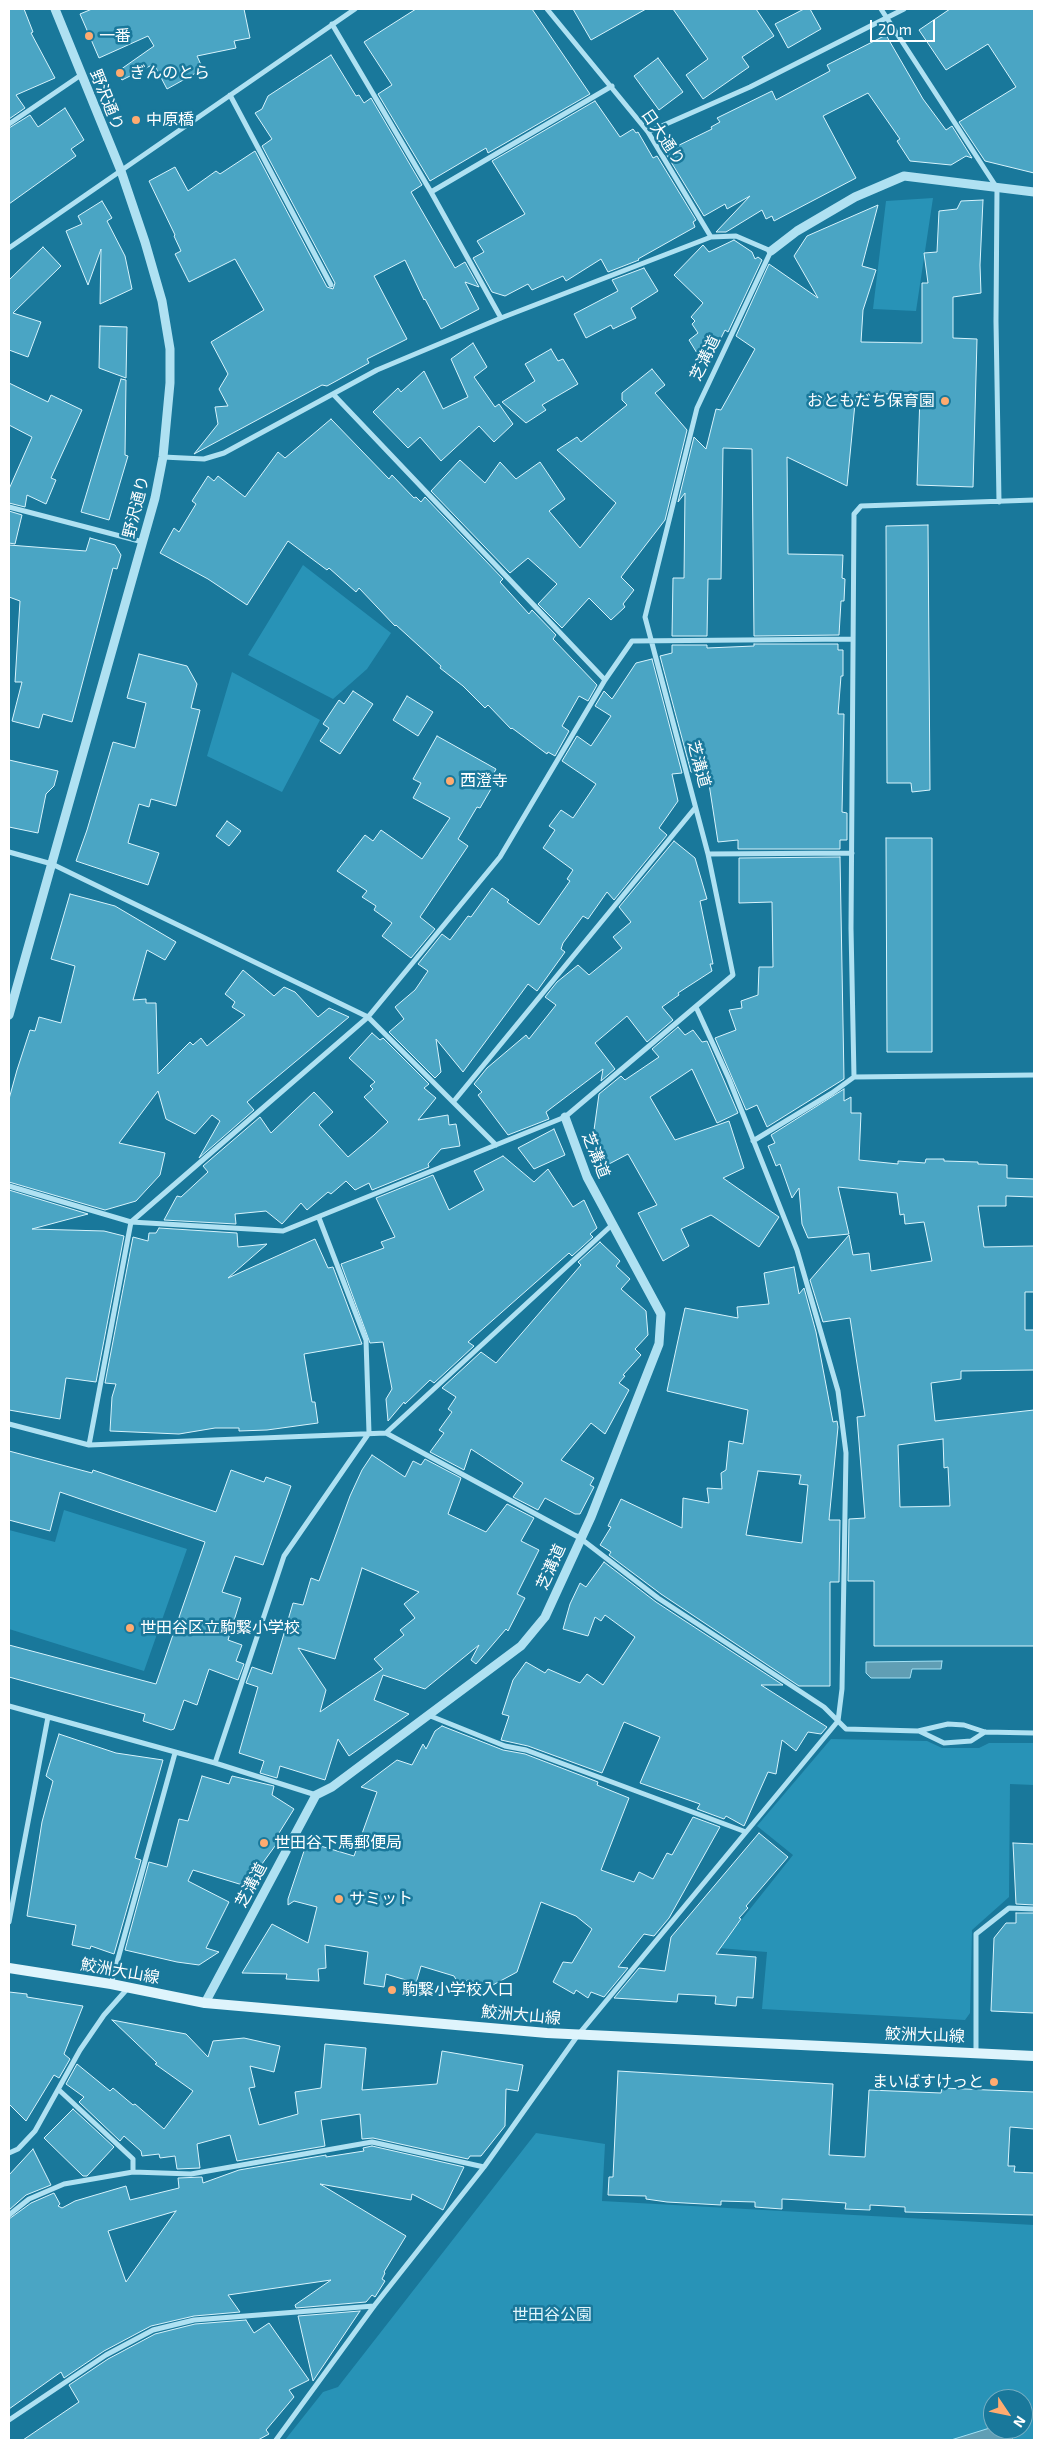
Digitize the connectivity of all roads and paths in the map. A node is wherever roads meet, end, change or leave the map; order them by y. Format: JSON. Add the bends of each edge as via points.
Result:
{"nodes":[{"id":1,"x":55,"y":9,"type":"edge"},
{"id":2,"x":354,"y":9,"type":"edge"},
{"id":3,"x":547,"y":9,"type":"edge"},
{"id":4,"x":881,"y":9,"type":"edge"},
{"id":5,"x":904,"y":9,"type":"edge"},
{"id":6,"x":888,"y":19,"type":"junction"},
{"id":7,"x":332,"y":24,"type":"junction"},
{"id":8,"x":81,"y":75,"type":"junction"},
{"id":9,"x":612,"y":86,"type":"junction"},
{"id":10,"x":230,"y":94,"type":"junction"},
{"id":11,"x":9,"y":124,"type":"edge"},
{"id":12,"x":648,"y":132,"type":"junction"},
{"id":13,"x":121,"y":171,"type":"junction"},
{"id":14,"x":998,"y":188,"type":"junction"},
{"id":15,"x":431,"y":192,"type":"junction"},
{"id":16,"x":1034,"y":192,"type":"edge"},
{"id":17,"x":711,"y":237,"type":"junction"},
{"id":18,"x":9,"y":248,"type":"edge"},
{"id":19,"x":771,"y":251,"type":"junction"},
{"id":20,"x":331,"y":285,"type":"dead end"},
{"id":21,"x":501,"y":318,"type":"junction"},
{"id":22,"x":332,"y":394,"type":"junction"},
{"id":23,"x":163,"y":457,"type":"junction"},
{"id":24,"x":1034,"y":500,"type":"edge"},
{"id":25,"x":1000,"y":502,"type":"junction"},
{"id":26,"x":9,"y":507,"type":"edge"},
{"id":27,"x":143,"y":542,"type":"junction"},
{"id":28,"x":853,"y":639,"type":"junction"},
{"id":29,"x":650,"y":641,"type":"junction"},
{"id":30,"x":605,"y":680,"type":"junction"},
{"id":31,"x":695,"y":808,"type":"junction"},
{"id":32,"x":9,"y":852,"type":"edge"},
{"id":33,"x":852,"y":853,"type":"junction"},
{"id":34,"x":708,"y":854,"type":"junction"},
{"id":35,"x":52,"y":864,"type":"junction"},
{"id":36,"x":696,"y":1007,"type":"junction"},
{"id":37,"x":9,"y":1015,"type":"edge"},
{"id":38,"x":368,"y":1017,"type":"junction"},
{"id":39,"x":1034,"y":1075,"type":"edge"},
{"id":40,"x":854,"y":1076,"type":"junction"},
{"id":41,"x":454,"y":1101,"type":"junction"},
{"id":42,"x":565,"y":1117,"type":"junction"},
{"id":43,"x":753,"y":1141,"type":"junction"},
{"id":44,"x":496,"y":1145,"type":"junction"},
{"id":45,"x":9,"y":1186,"type":"edge"},
{"id":46,"x":319,"y":1218,"type":"junction"},
{"id":47,"x":131,"y":1222,"type":"junction"},
{"id":48,"x":613,"y":1224,"type":"junction"},
{"id":49,"x":9,"y":1424,"type":"edge"},
{"id":50,"x":370,"y":1433,"type":"junction"},
{"id":51,"x":386,"y":1433,"type":"junction"},
{"id":52,"x":89,"y":1445,"type":"junction"},
{"id":53,"x":580,"y":1538,"type":"junction"},
{"id":54,"x":9,"y":1706,"type":"edge"},
{"id":55,"x":428,"y":1715,"type":"junction"},
{"id":56,"x":48,"y":1717,"type":"junction"},
{"id":57,"x":838,"y":1720,"type":"junction"},
{"id":58,"x":918,"y":1731,"type":"junction"},
{"id":59,"x":986,"y":1732,"type":"junction"},
{"id":60,"x":1034,"y":1733,"type":"edge"},
{"id":61,"x":176,"y":1753,"type":"junction"},
{"id":62,"x":215,"y":1764,"type":"junction"},
{"id":63,"x":316,"y":1795,"type":"junction"},
{"id":64,"x":746,"y":1832,"type":"junction"},
{"id":65,"x":1034,"y":1908,"type":"edge"},
{"id":66,"x":9,"y":1922,"type":"edge"},
{"id":67,"x":9,"y":1968,"type":"edge"},
{"id":68,"x":111,"y":1984,"type":"junction"},
{"id":69,"x":129,"y":1987,"type":"junction"},
{"id":70,"x":205,"y":2003,"type":"junction"},
{"id":71,"x":578,"y":2035,"type":"junction"},
{"id":72,"x":976,"y":2052,"type":"junction"},
{"id":73,"x":1034,"y":2056,"type":"edge"},
{"id":74,"x":59,"y":2090,"type":"junction"},
{"id":75,"x":9,"y":2153,"type":"edge"},
{"id":76,"x":484,"y":2167,"type":"junction"},
{"id":77,"x":133,"y":2172,"type":"junction"},
{"id":78,"x":9,"y":2215,"type":"edge"},
{"id":79,"x":374,"y":2306,"type":"junction"},
{"id":80,"x":9,"y":2420,"type":"edge"},
{"id":81,"x":276,"y":2440,"type":"edge"}],
"edges":[{"from":1,"to":8,"type":"street","name":"野沢通り"},
{"from":2,"to":7,"type":"street"},
{"from":3,"to":9,"type":"street","name":"日大通り"},
{"from":4,"to":6,"type":"street"},
{"from":5,"to":6,"type":"street"},
{"from":6,"to":12,"type":"street","via":[[750,87]]},
{"from":6,"to":14,"type":"street"},
{"from":7,"to":10,"type":"street"},
{"from":7,"to":15,"type":"street"},
{"from":8,"to":11,"type":"street"},
{"from":8,"to":13,"type":"street","name":"野沢通り"},
{"from":9,"to":12,"type":"street","name":"日大通り"},
{"from":9,"to":15,"type":"street"},
{"from":10,"to":13,"type":"street"},
{"from":10,"to":20,"type":"street"},
{"from":12,"to":17,"type":"street","name":"日大通り"},
{"from":13,"to":18,"type":"street"},
{"from":13,"to":23,"type":"street","name":"野沢通り","via":[[162,301],[170,349]]},
{"from":14,"to":16,"type":"street"},
{"from":14,"to":19,"type":"street","via":[[904,176],[855,197],[797,231]]},
{"from":14,"to":25,"type":"street","via":[[996,322]]},
{"from":15,"to":21,"type":"street"},
{"from":17,"to":19,"type":"street","via":[[736,236]]},
{"from":17,"to":21,"type":"street"},
{"from":19,"to":29,"type":"street","name":"芝溝道","via":[[696,408],[645,617]]},
{"from":21,"to":22,"type":"street","via":[[377,370]]},
{"from":22,"to":23,"type":"street","via":[[224,453],[204,459]]},
{"from":22,"to":30,"type":"street"},
{"from":23,"to":27,"type":"street","name":"野沢通り"},
{"from":24,"to":25,"type":"street"},
{"from":25,"to":28,"type":"street","via":[[861,506],[854,514],[853,523]]},
{"from":26,"to":27,"type":"street"},
{"from":27,"to":35,"type":"street","name":"野沢通り"},
{"from":28,"to":29,"type":"street"},
{"from":28,"to":33,"type":"street"},
{"from":29,"to":30,"type":"street","via":[[632,641]]},
{"from":29,"to":31,"type":"street","name":"芝溝道"},
{"from":30,"to":38,"type":"street","via":[[500,857]]},
{"from":31,"to":34,"type":"street","name":"芝溝道"},
{"from":31,"to":41,"type":"street"},
{"from":32,"to":35,"type":"street"},
{"from":33,"to":34,"type":"street"},
{"from":33,"to":40,"type":"street"},
{"from":34,"to":36,"type":"street","name":"芝溝道","via":[[734,975]]},
{"from":35,"to":37,"type":"street","name":"野沢通り"},
{"from":35,"to":38,"type":"street"},
{"from":36,"to":42,"type":"street","name":"芝溝道"},
{"from":36,"to":43,"type":"street"},
{"from":38,"to":41,"type":"street"},
{"from":38,"to":47,"type":"street"},
{"from":39,"to":40,"type":"street"},
{"from":40,"to":43,"type":"street"},
{"from":41,"to":44,"type":"street"},
{"from":42,"to":44,"type":"street"},
{"from":42,"to":48,"type":"street","name":"芝溝道","via":[[587,1177]]},
{"from":43,"to":57,"type":"street","via":[[797,1250],[838,1392],[846,1453],[842,1689]]},
{"from":44,"to":46,"type":"street"},
{"from":45,"to":47,"type":"street"},
{"from":46,"to":47,"type":"street","via":[[283,1231]]},
{"from":46,"to":50,"type":"street","via":[[366,1340]]},
{"from":47,"to":52,"type":"street"},
{"from":48,"to":51,"type":"street"},
{"from":48,"to":53,"type":"street","name":"芝溝道","via":[[661,1314],[659,1344]]},
{"from":49,"to":52,"type":"street"},
{"from":50,"to":51,"type":"street"},
{"from":50,"to":52,"type":"street"},
{"from":50,"to":62,"type":"street","via":[[284,1556]]},
{"from":51,"to":53,"type":"street"},
{"from":53,"to":55,"type":"street","name":"芝溝道","via":[[545,1617],[521,1646]]},
{"from":53,"to":57,"type":"street","via":[[658,1598],[824,1707]]},
{"from":54,"to":56,"type":"street"},
{"from":55,"to":63,"type":"street","name":"芝溝道","via":[[332,1787]]},
{"from":55,"to":64,"type":"street","via":[[505,1746],[526,1750]]},
{"from":56,"to":61,"type":"street"},
{"from":56,"to":66,"type":"street"},
{"from":57,"to":58,"type":"street","via":[[846,1729]]},
{"from":57,"to":64,"type":"street"},
{"from":58,"to":59,"type":"street","via":[[956,1724]]},
{"from":58,"to":59,"type":"street","via":[[944,1743],[972,1741]]},
{"from":59,"to":60,"type":"street"},
{"from":61,"to":62,"type":"street"},
{"from":61,"to":68,"type":"street"},
{"from":62,"to":63,"type":"street"},
{"from":63,"to":70,"type":"street","name":"芝溝道"},
{"from":64,"to":71,"type":"street"},
{"from":65,"to":72,"type":"street","via":[[1008,1908],[976,1934]]},
{"from":67,"to":68,"type":"main road","name":"鮫洲大山線"},
{"from":68,"to":69,"type":"main road","name":"鮫洲大山線"},
{"from":69,"to":70,"type":"main road","name":"鮫洲大山線"},
{"from":69,"to":74,"type":"street","via":[[104,2015],[80,2050]]},
{"from":70,"to":71,"type":"main road","name":"鮫洲大山線"},
{"from":71,"to":72,"type":"main road","name":"鮫洲大山線"},
{"from":71,"to":76,"type":"street"},
{"from":72,"to":73,"type":"main road","name":"鮫洲大山線"},
{"from":74,"to":75,"type":"street","via":[[35,2131],[18,2149]]},
{"from":74,"to":77,"type":"street","via":[[133,2159]]},
{"from":76,"to":77,"type":"street","via":[[372,2142],[191,2174]]},
{"from":76,"to":79,"type":"street"},
{"from":77,"to":78,"type":"street","via":[[64,2184],[28,2199]]},
{"from":79,"to":80,"type":"street","via":[[194,2320],[153,2330],[106,2355]]},
{"from":79,"to":81,"type":"street"}]}
